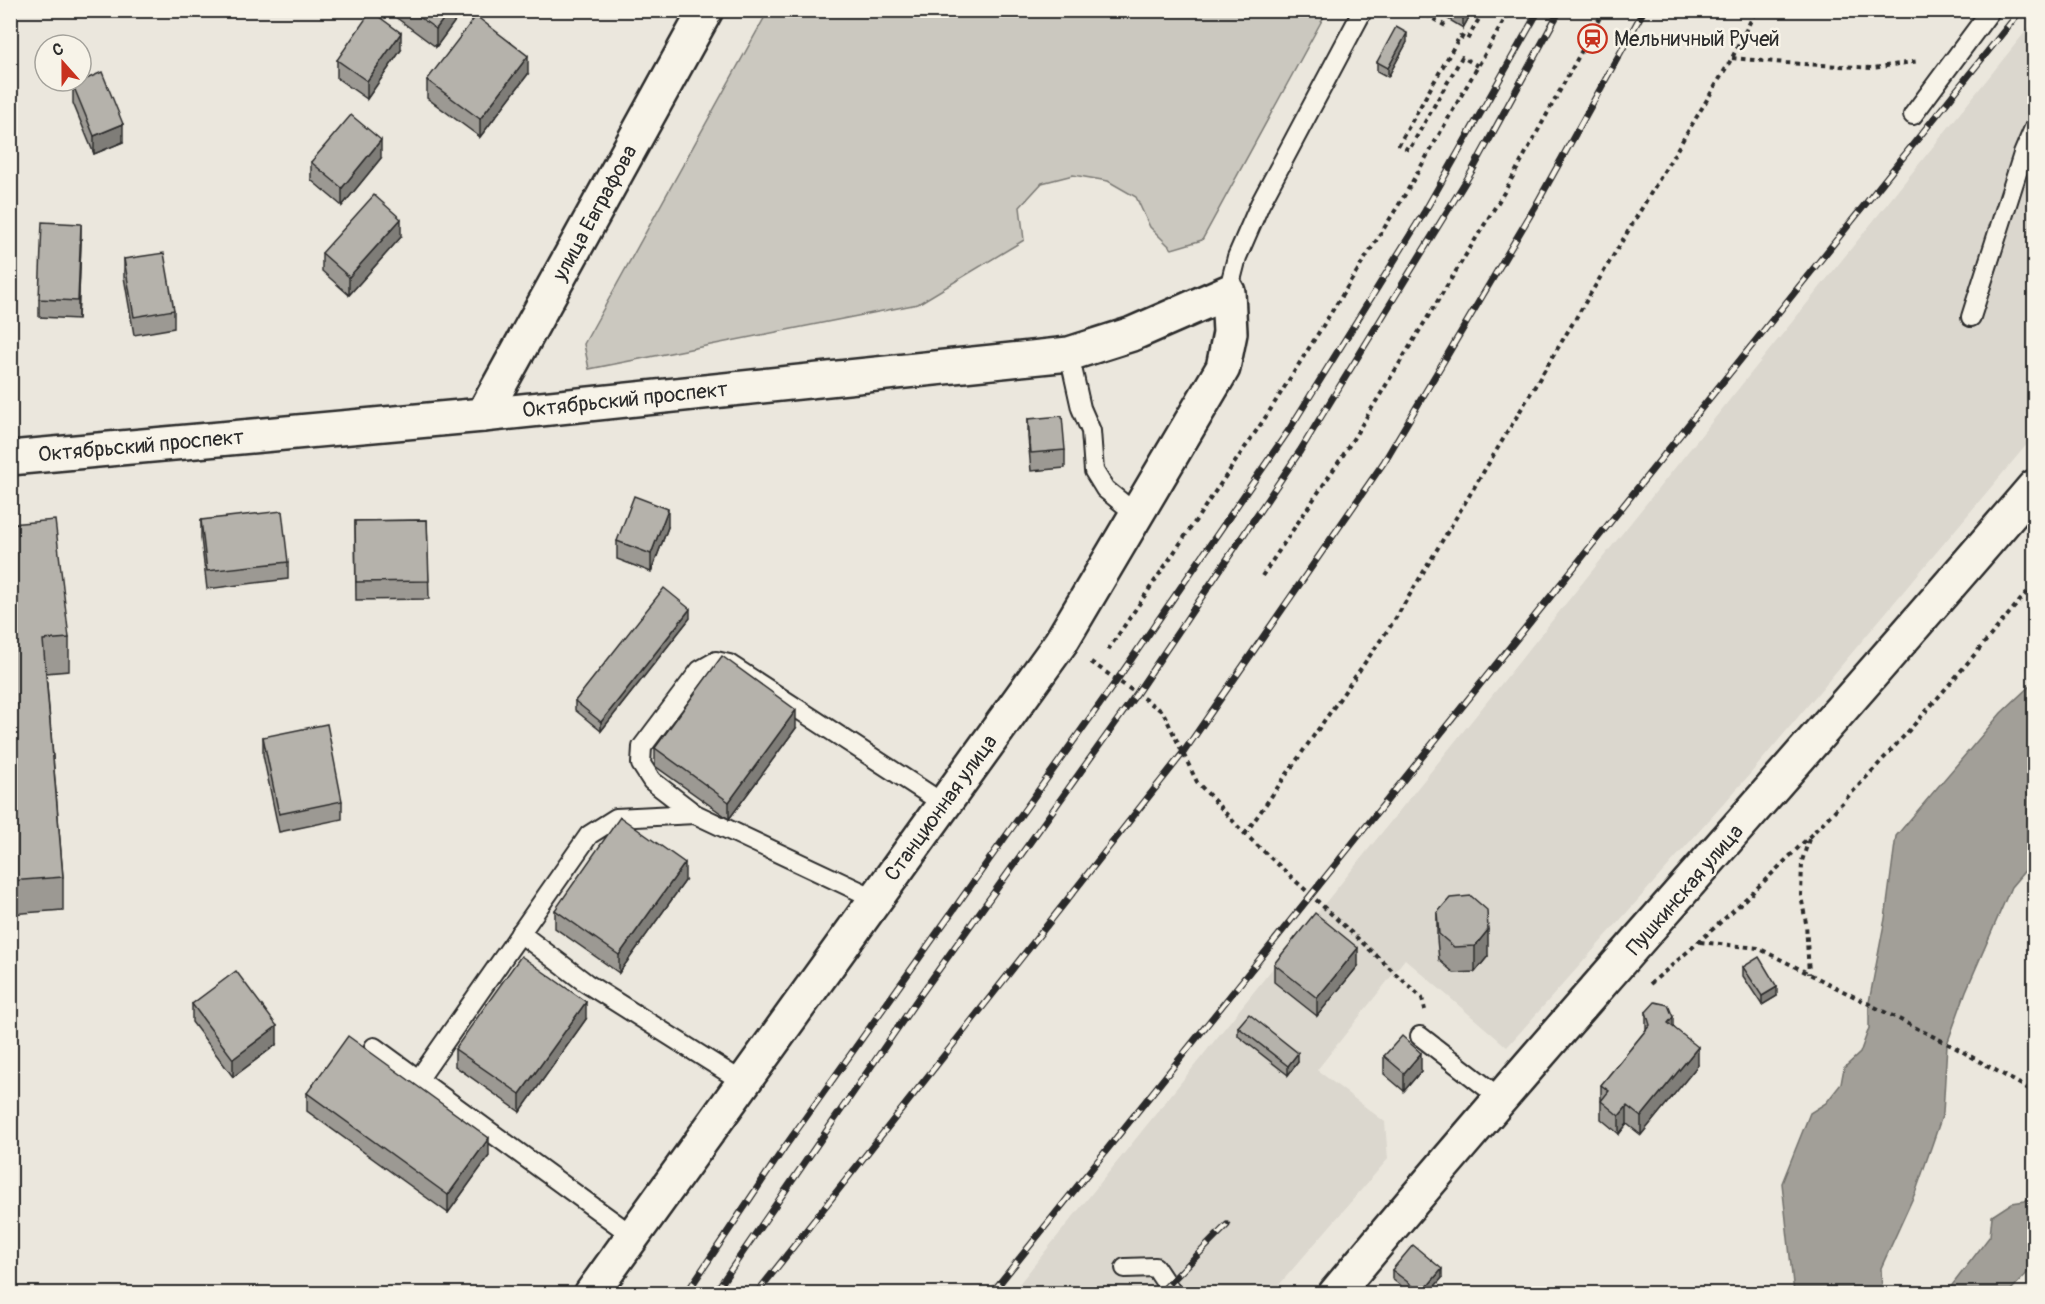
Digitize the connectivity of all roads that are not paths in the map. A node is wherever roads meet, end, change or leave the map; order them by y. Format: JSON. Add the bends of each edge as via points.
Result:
{"nodes":[{"id":1,"x":706,"y":10,"type":"edge"},
{"id":2,"x":1363,"y":10,"type":"edge"},
{"id":3,"x":1991,"y":10,"type":"edge"},
{"id":4,"x":1913,"y":115,"type":"dead end"},
{"id":5,"x":2034,"y":128,"type":"edge"},
{"id":6,"x":1228,"y":292,"type":"junction"},
{"id":7,"x":1971,"y":317,"type":"dead end"},
{"id":8,"x":1068,"y":354,"type":"junction"},
{"id":9,"x":483,"y":415,"type":"junction"},
{"id":10,"x":10,"y":458,"type":"edge"},
{"id":11,"x":2034,"y":487,"type":"edge"},
{"id":12,"x":1136,"y":514,"type":"junction"},
{"id":13,"x":944,"y":804,"type":"junction"},
{"id":14,"x":695,"y":814,"type":"junction"},
{"id":15,"x":876,"y":899,"type":"junction"},
{"id":16,"x":520,"y":933,"type":"junction"},
{"id":17,"x":1420,"y":1036,"type":"road end"},
{"id":18,"x":374,"y":1047,"type":"dead end"},
{"id":19,"x":418,"y":1080,"type":"junction"},
{"id":20,"x":743,"y":1082,"type":"junction"},
{"id":21,"x":1500,"y":1098,"type":"junction"},
{"id":22,"x":633,"y":1236,"type":"junction"},
{"id":23,"x":1125,"y":1268,"type":"dead end"},
{"id":24,"x":591,"y":1293,"type":"edge"},
{"id":25,"x":1173,"y":1293,"type":"edge"},
{"id":26,"x":1335,"y":1293,"type":"edge"}],
"edges":[{"from":1,"to":9,"type":"street","name":"улица Евграфова"},
{"from":2,"to":6,"type":"lane","via":[[1260,204],[1237,257]]},
{"from":3,"to":4,"type":"lane"},
{"from":5,"to":7,"type":"lane"},
{"from":6,"to":8,"type":"street","name":"Октябрьский проспект","via":[[1132,334]]},
{"from":6,"to":12,"type":"street","name":"Станционная улица","via":[[1230,333],[1223,368]]},
{"from":8,"to":9,"type":"street","name":"Октябрьский проспект"},
{"from":8,"to":12,"type":"lane","via":[[1091,431],[1094,471],[1105,489]]},
{"from":9,"to":10,"type":"street","name":"Октябрьский проспект"},
{"from":11,"to":21,"type":"street","name":"Пушкинская улица"},
{"from":12,"to":13,"type":"street","name":"Станционная улица","via":[[1061,642]]},
{"from":13,"to":14,"type":"lane","via":[[729,664],[716,661],[700,670],[642,747],[641,764],[651,781]]},
{"from":13,"to":15,"type":"street","name":"Станционная улица"},
{"from":14,"to":15,"type":"lane"},
{"from":14,"to":16,"type":"lane","via":[[616,818],[589,835]]},
{"from":15,"to":20,"type":"street","name":"Станционная улица"},
{"from":16,"to":19,"type":"lane"},
{"from":16,"to":20,"type":"lane","via":[[586,982]]},
{"from":17,"to":21,"type":"lane"},
{"from":18,"to":19,"type":"lane"},
{"from":19,"to":22,"type":"lane"},
{"from":20,"to":22,"type":"street","name":"Станционная улица"},
{"from":21,"to":26,"type":"street","name":"Пушкинская улица"},
{"from":22,"to":24,"type":"street","name":"Станционная улица"},
{"from":23,"to":25,"type":"lane","via":[[1155,1267]]}]}
